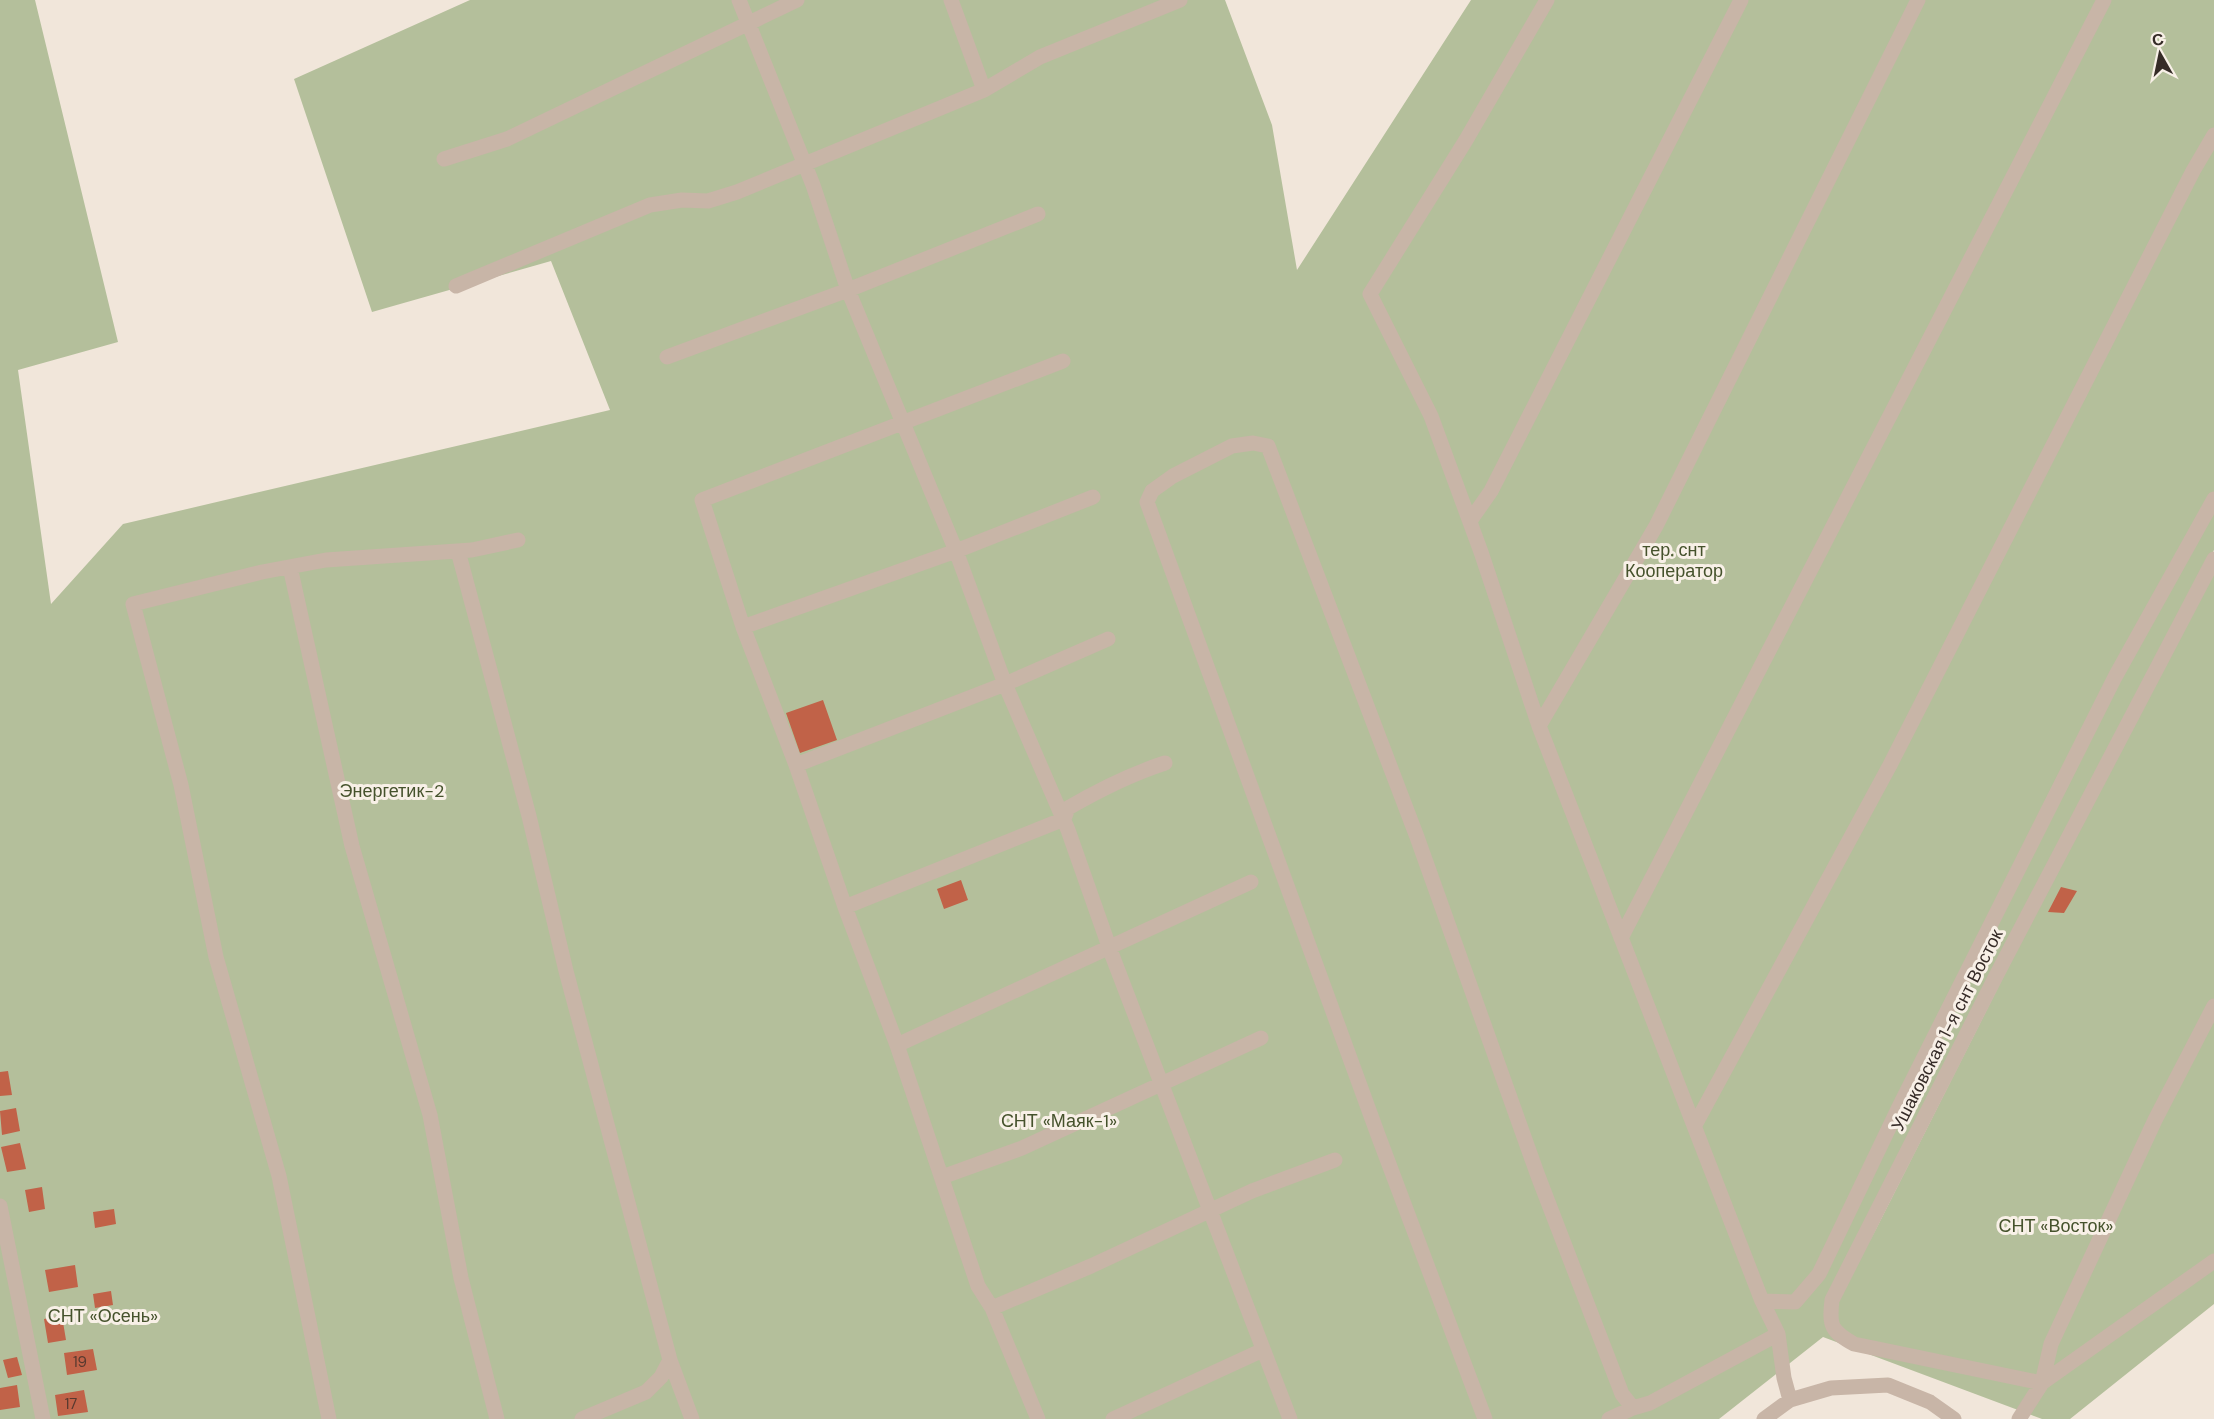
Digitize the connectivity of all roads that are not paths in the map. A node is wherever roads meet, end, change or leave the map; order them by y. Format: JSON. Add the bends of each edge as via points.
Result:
{"nodes":[{"id":1,"x":739,"y":0,"type":"edge"},
{"id":2,"x":797,"y":0,"type":"edge"},
{"id":3,"x":951,"y":0,"type":"edge"},
{"id":4,"x":1180,"y":0,"type":"edge"},
{"id":5,"x":1547,"y":0,"type":"edge"},
{"id":6,"x":1741,"y":0,"type":"edge"},
{"id":7,"x":1918,"y":0,"type":"edge"},
{"id":8,"x":2104,"y":0,"type":"edge"},
{"id":9,"x":748,"y":23,"type":"junction"},
{"id":10,"x":984,"y":90,"type":"junction"},
{"id":11,"x":2214,"y":135,"type":"edge"},
{"id":12,"x":444,"y":159,"type":"dead end"},
{"id":13,"x":804,"y":163,"type":"junction"},
{"id":14,"x":1038,"y":214,"type":"dead end"},
{"id":15,"x":456,"y":286,"type":"dead end"},
{"id":16,"x":848,"y":290,"type":"junction"},
{"id":17,"x":667,"y":357,"type":"dead end"},
{"id":18,"x":1063,"y":361,"type":"dead end"},
{"id":19,"x":902,"y":424,"type":"junction"},
{"id":20,"x":1093,"y":497,"type":"dead end"},
{"id":21,"x":2214,"y":499,"type":"edge"},
{"id":22,"x":1470,"y":521,"type":"junction"},
{"id":23,"x":518,"y":540,"type":"dead end"},
{"id":24,"x":458,"y":551,"type":"junction"},
{"id":25,"x":956,"y":551,"type":"junction"},
{"id":26,"x":2214,"y":559,"type":"edge"},
{"id":27,"x":290,"y":567,"type":"junction"},
{"id":28,"x":743,"y":627,"type":"junction"},
{"id":29,"x":1108,"y":639,"type":"dead end"},
{"id":30,"x":1005,"y":684,"type":"junction"},
{"id":31,"x":1539,"y":726,"type":"junction"},
{"id":32,"x":1165,"y":763,"type":"dead end"},
{"id":33,"x":796,"y":765,"type":"junction"},
{"id":34,"x":1064,"y":819,"type":"junction"},
{"id":35,"x":1251,"y":882,"type":"dead end"},
{"id":36,"x":845,"y":907,"type":"junction"},
{"id":37,"x":1621,"y":938,"type":"junction"},
{"id":38,"x":1110,"y":948,"type":"junction"},
{"id":39,"x":2214,"y":1006,"type":"edge"},
{"id":40,"x":1261,"y":1038,"type":"dead end"},
{"id":41,"x":897,"y":1045,"type":"junction"},
{"id":42,"x":1162,"y":1084,"type":"junction"},
{"id":43,"x":1695,"y":1125,"type":"junction"},
{"id":44,"x":1335,"y":1160,"type":"dead end"},
{"id":45,"x":942,"y":1177,"type":"junction"},
{"id":46,"x":0,"y":1206,"type":"edge"},
{"id":47,"x":1209,"y":1212,"type":"junction"},
{"id":48,"x":2214,"y":1261,"type":"edge"},
{"id":49,"x":1762,"y":1301,"type":"junction"},
{"id":50,"x":992,"y":1308,"type":"junction"},
{"id":51,"x":1778,"y":1334,"type":"junction"},
{"id":52,"x":1263,"y":1350,"type":"junction"},
{"id":53,"x":670,"y":1360,"type":"junction"},
{"id":54,"x":2042,"y":1383,"type":"junction"},
{"id":55,"x":1790,"y":1401,"type":"junction"},
{"id":56,"x":1633,"y":1408,"type":"junction"},
{"id":57,"x":43,"y":1419,"type":"edge"},
{"id":58,"x":329,"y":1419,"type":"edge"},
{"id":59,"x":497,"y":1419,"type":"edge"},
{"id":60,"x":582,"y":1419,"type":"edge"},
{"id":61,"x":692,"y":1419,"type":"edge"},
{"id":62,"x":1038,"y":1419,"type":"edge"},
{"id":63,"x":1113,"y":1419,"type":"edge"},
{"id":64,"x":1290,"y":1419,"type":"edge"},
{"id":65,"x":1485,"y":1419,"type":"edge"},
{"id":66,"x":1609,"y":1419,"type":"edge"},
{"id":67,"x":1764,"y":1419,"type":"edge"},
{"id":68,"x":1954,"y":1419,"type":"edge"},
{"id":69,"x":2019,"y":1419,"type":"edge"}],
"edges":[{"from":1,"to":9,"type":"street"},
{"from":2,"to":9,"type":"street"},
{"from":3,"to":10,"type":"street"},
{"from":4,"to":10,"type":"street","via":[[1040,57]]},
{"from":5,"to":22,"type":"street","via":[[1370,294],[1431,416]]},
{"from":6,"to":22,"type":"street","via":[[1491,491]]},
{"from":7,"to":31,"type":"street","via":[[1656,526]]},
{"from":8,"to":37,"type":"street"},
{"from":9,"to":12,"type":"street","via":[[507,140]]},
{"from":9,"to":13,"type":"street"},
{"from":10,"to":13,"type":"street"},
{"from":11,"to":43,"type":"street","via":[[1895,754]]},
{"from":13,"to":15,"type":"street","via":[[708,201],[650,205]]},
{"from":13,"to":16,"type":"street"},
{"from":14,"to":16,"type":"street"},
{"from":16,"to":17,"type":"street"},
{"from":16,"to":19,"type":"street"},
{"from":18,"to":19,"type":"street"},
{"from":19,"to":25,"type":"street"},
{"from":19,"to":28,"type":"street","via":[[702,500]]},
{"from":20,"to":25,"type":"street"},
{"from":21,"to":49,"type":"street","via":[[2115,677],[1819,1274],[1795,1302]]},
{"from":22,"to":31,"type":"street"},
{"from":23,"to":24,"type":"street"},
{"from":24,"to":27,"type":"street","via":[[326,560]]},
{"from":24,"to":53,"type":"street"},
{"from":25,"to":28,"type":"street"},
{"from":25,"to":30,"type":"street"},
{"from":26,"to":54,"type":"street","name":"Ушаковская 1-я снт Восток","via":[[2001,965],[1832,1300],[1830,1316],[1837,1334],[1854,1344]]},
{"from":27,"to":58,"type":"street","via":[[133,604],[181,785],[216,957],[279,1176]]},
{"from":27,"to":59,"type":"street","via":[[352,846],[430,1115],[461,1278]]},
{"from":28,"to":33,"type":"street"},
{"from":29,"to":30,"type":"street"},
{"from":30,"to":33,"type":"street"},
{"from":30,"to":34,"type":"street"},
{"from":31,"to":37,"type":"street"},
{"from":32,"to":34,"type":"street","via":[[1090,795],[1068,808]]},
{"from":33,"to":36,"type":"street"},
{"from":34,"to":36,"type":"street"},
{"from":34,"to":38,"type":"street"},
{"from":35,"to":38,"type":"street"},
{"from":36,"to":41,"type":"street"},
{"from":37,"to":43,"type":"street"},
{"from":38,"to":41,"type":"street"},
{"from":38,"to":42,"type":"street"},
{"from":39,"to":54,"type":"street","via":[[2155,1120],[2051,1344]]},
{"from":40,"to":42,"type":"street"},
{"from":41,"to":45,"type":"street"},
{"from":42,"to":45,"type":"street","via":[[1022,1148]]},
{"from":42,"to":47,"type":"street"},
{"from":43,"to":49,"type":"street"},
{"from":44,"to":47,"type":"street","via":[[1252,1191]]},
{"from":45,"to":50,"type":"street","via":[[978,1286]]},
{"from":46,"to":57,"type":"street"},
{"from":47,"to":50,"type":"street"},
{"from":47,"to":52,"type":"street"},
{"from":48,"to":54,"type":"street"},
{"from":49,"to":51,"type":"street"},
{"from":50,"to":62,"type":"street"},
{"from":51,"to":55,"type":"street"},
{"from":51,"to":56,"type":"street","via":[[1650,1403]]},
{"from":52,"to":63,"type":"street"},
{"from":52,"to":64,"type":"street"},
{"from":53,"to":60,"type":"street","via":[[646,1392]]},
{"from":53,"to":61,"type":"street"},
{"from":54,"to":69,"type":"street"},
{"from":55,"to":67,"type":"street"},
{"from":55,"to":68,"type":"street","via":[[1831,1388],[1888,1385],[1930,1402]]},
{"from":56,"to":65,"type":"street","via":[[1622,1394],[1538,1176],[1417,837],[1268,446],[1232,446],[1173,476],[1152,491],[1147,502]]},
{"from":56,"to":66,"type":"street"}]}
